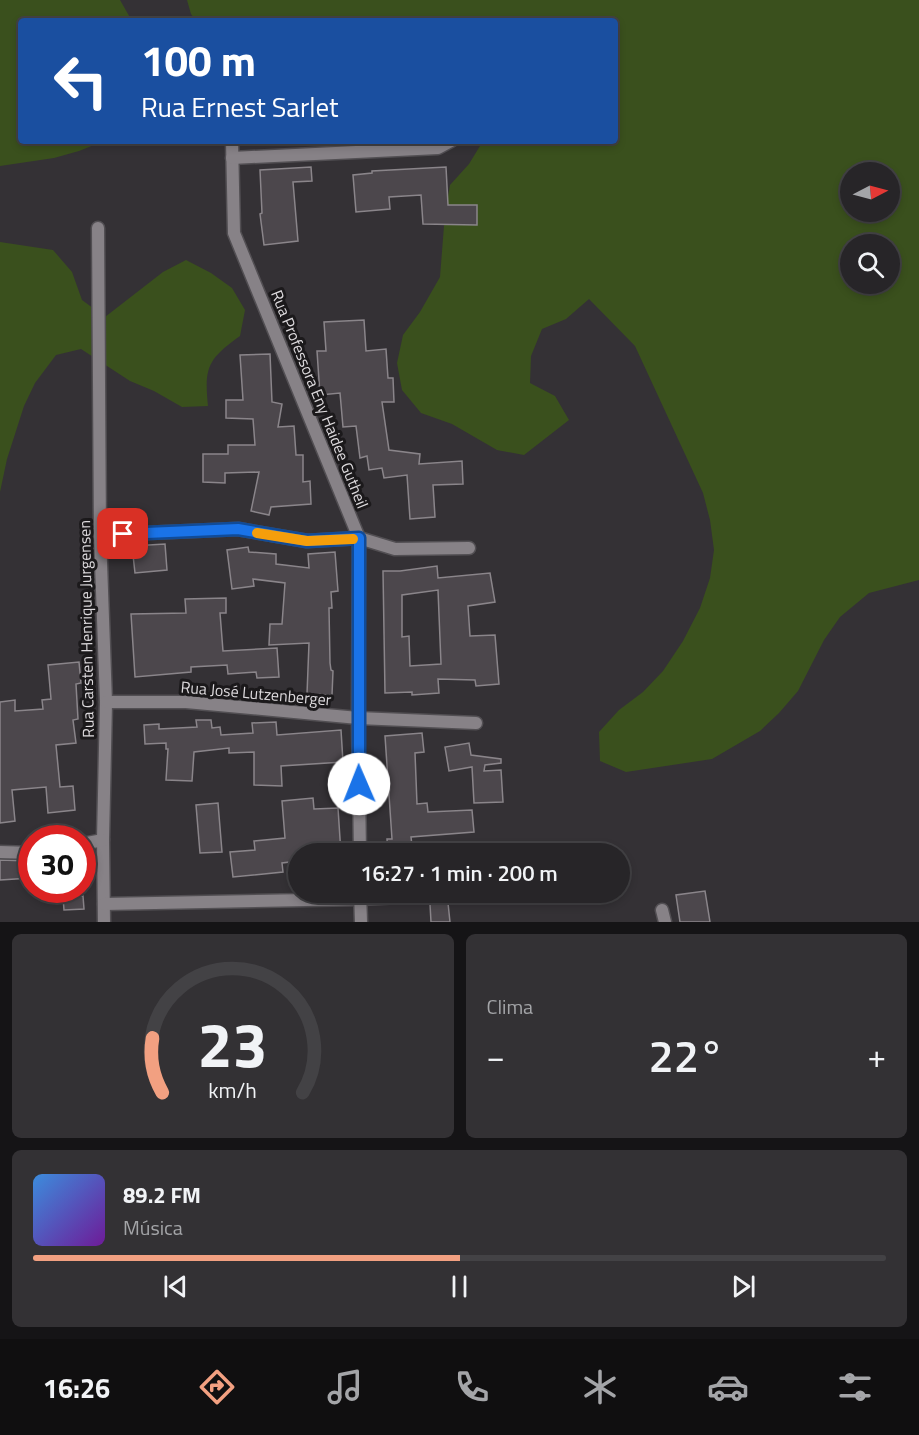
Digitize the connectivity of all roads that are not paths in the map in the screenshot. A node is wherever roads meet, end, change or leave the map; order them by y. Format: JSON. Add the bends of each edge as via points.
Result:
{"nodes":[{"id":1,"x":232,"y":144,"type":"edge"},
{"id":2,"x":445,"y":144,"type":"edge"},
{"id":3,"x":232,"y":158,"type":"junction"},
{"id":4,"x":98,"y":228,"type":"dead end"},
{"id":5,"x":100,"y":535,"type":"junction"},
{"id":6,"x":359,"y":538,"type":"junction"},
{"id":7,"x":469,"y":548,"type":"dead end"},
{"id":8,"x":106,"y":702,"type":"junction"},
{"id":9,"x":358,"y":718,"type":"junction"},
{"id":10,"x":476,"y":723,"type":"dead end"},
{"id":11,"x":103,"y":840,"type":"junction"},
{"id":12,"x":96,"y":841,"type":"edge"},
{"id":13,"x":360,"y":843,"type":"edge"},
{"id":14,"x":0,"y":852,"type":"edge"},
{"id":15,"x":18,"y":853,"type":"edge"},
{"id":16,"x":288,"y":898,"type":"edge"},
{"id":17,"x":360,"y":903,"type":"edge"},
{"id":18,"x":104,"y":904,"type":"junction"},
{"id":19,"x":104,"y":922,"type":"edge"},
{"id":20,"x":361,"y":922,"type":"edge"}],
"edges":[{"from":1,"to":3,"type":"street","name":"Rua Professora Eny Haidee Gutheil"},
{"from":2,"to":3,"type":"street","via":[[438,148]]},
{"from":3,"to":6,"type":"street","name":"Rua Professora Eny Haidee Gutheil","via":[[234,233]]},
{"from":4,"to":5,"type":"street","name":"Rua Carsten Henrique Jurgensen"},
{"from":5,"to":6,"type":"street","via":[[238,529],[307,541]]},
{"from":5,"to":8,"type":"street","name":"Rua Carsten Henrique Jurgensen"},
{"from":6,"to":7,"type":"street","via":[[395,549]]},
{"from":6,"to":9,"type":"street","name":"Rua Professora Eny Haidee Gutheil"},
{"from":8,"to":9,"type":"street","name":"Rua José Lutzenberger","via":[[186,702]]},
{"from":8,"to":11,"type":"street","name":"Rua Carsten Henrique Jurgensen"},
{"from":9,"to":10,"type":"street","name":"Rua José Lutzenberger"},
{"from":9,"to":13,"type":"street","name":"Rua Professora Eny Haidee Gutheil"},
{"from":11,"to":12,"type":"street"},
{"from":11,"to":18,"type":"street","name":"Rua Carsten Henrique Jurgensen"},
{"from":14,"to":15,"type":"street"},
{"from":16,"to":18,"type":"street"},
{"from":17,"to":20,"type":"street"},
{"from":18,"to":19,"type":"street","name":"Rua Carsten Henrique Jurgensen"}]}
